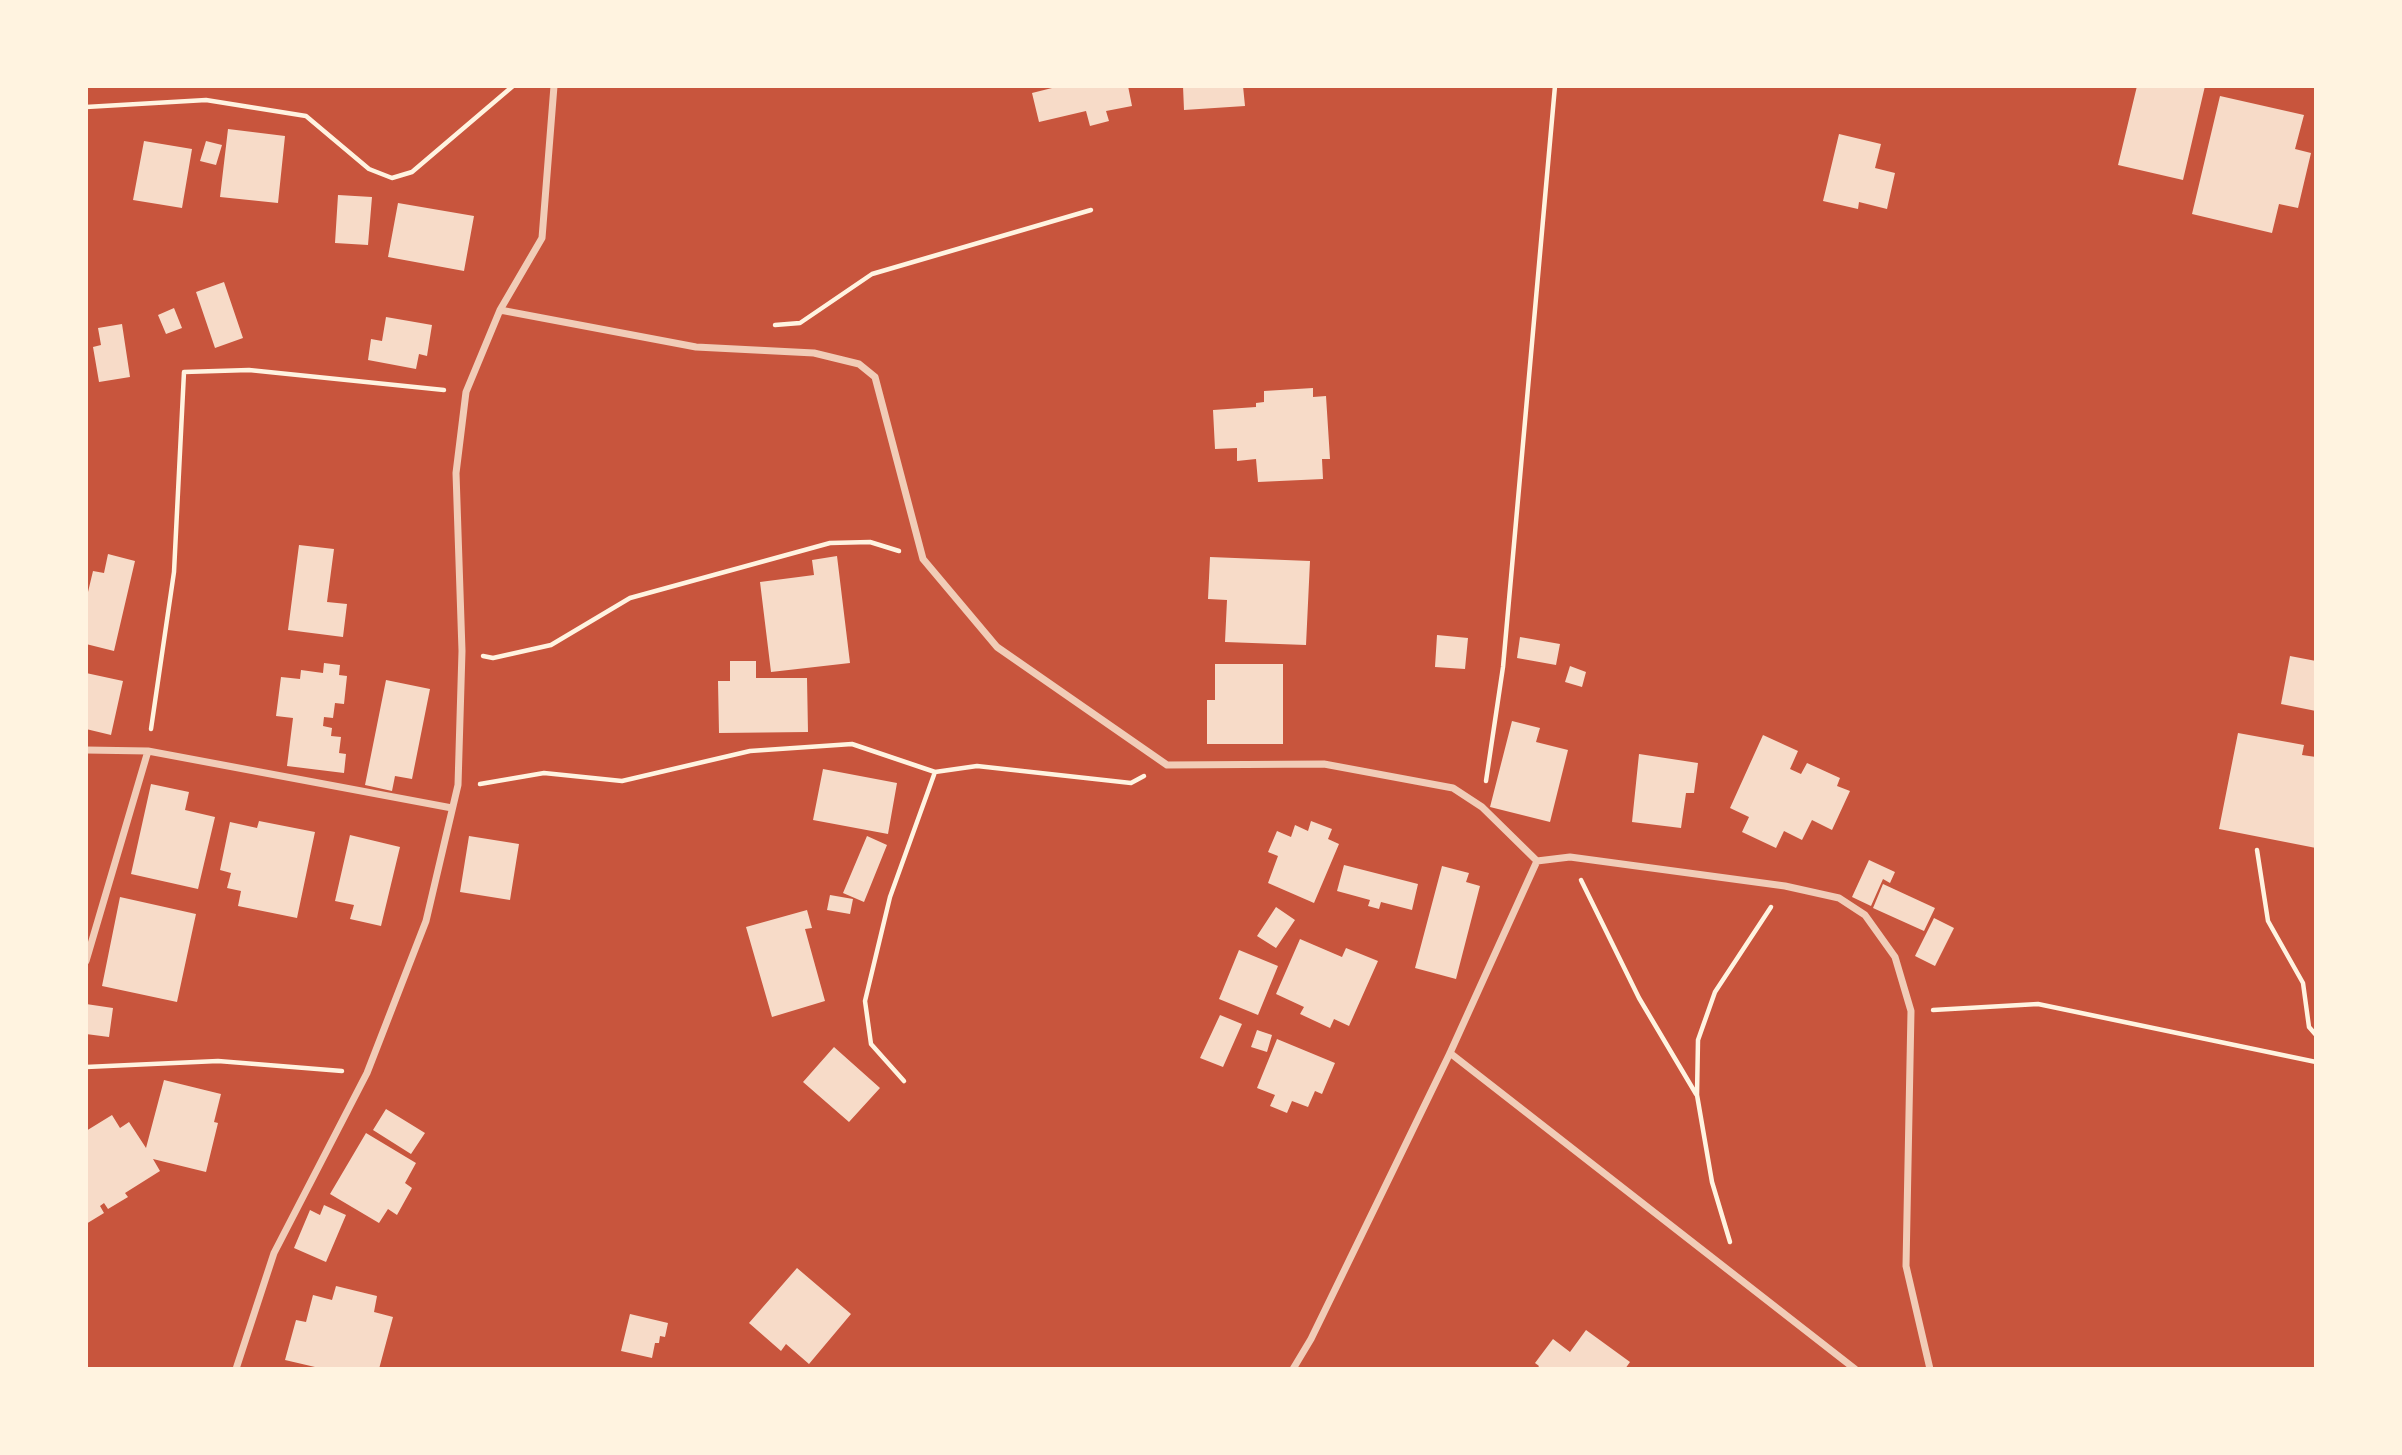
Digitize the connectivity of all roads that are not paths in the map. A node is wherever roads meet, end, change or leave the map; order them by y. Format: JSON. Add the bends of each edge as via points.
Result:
{"nodes":[{"id":1,"x":554,"y":86,"type":"edge"},
{"id":2,"x":500,"y":310,"type":"junction"},
{"id":3,"x":86,"y":750,"type":"edge"},
{"id":4,"x":148,"y":751,"type":"junction"},
{"id":5,"x":452,"y":808,"type":"junction"},
{"id":6,"x":1537,"y":861,"type":"junction"},
{"id":7,"x":86,"y":961,"type":"edge"},
{"id":8,"x":1450,"y":1054,"type":"junction"},
{"id":9,"x":236,"y":1369,"type":"edge"},
{"id":10,"x":1293,"y":1369,"type":"edge"},
{"id":11,"x":1855,"y":1369,"type":"edge"},
{"id":12,"x":1930,"y":1369,"type":"edge"}],
"edges":[{"from":1,"to":2,"type":"street","via":[[542,239]]},
{"from":2,"to":5,"type":"street","via":[[466,393],[456,473],[462,651],[458,785]]},
{"from":2,"to":6,"type":"street","via":[[696,347],[814,353],[859,364],[875,377],[923,559],[998,647],[1167,765],[1324,764],[1453,788],[1482,807]]},
{"from":3,"to":4,"type":"street"},
{"from":4,"to":5,"type":"street"},
{"from":4,"to":7,"type":"street"},
{"from":5,"to":9,"type":"street","via":[[426,920],[367,1073],[274,1253]]},
{"from":6,"to":8,"type":"street"},
{"from":6,"to":12,"type":"street","via":[[1570,857],[1785,886],[1839,898],[1864,915],[1895,957],[1911,1011],[1906,1266]]},
{"from":8,"to":10,"type":"street"},
{"from":8,"to":11,"type":"street"}]}
